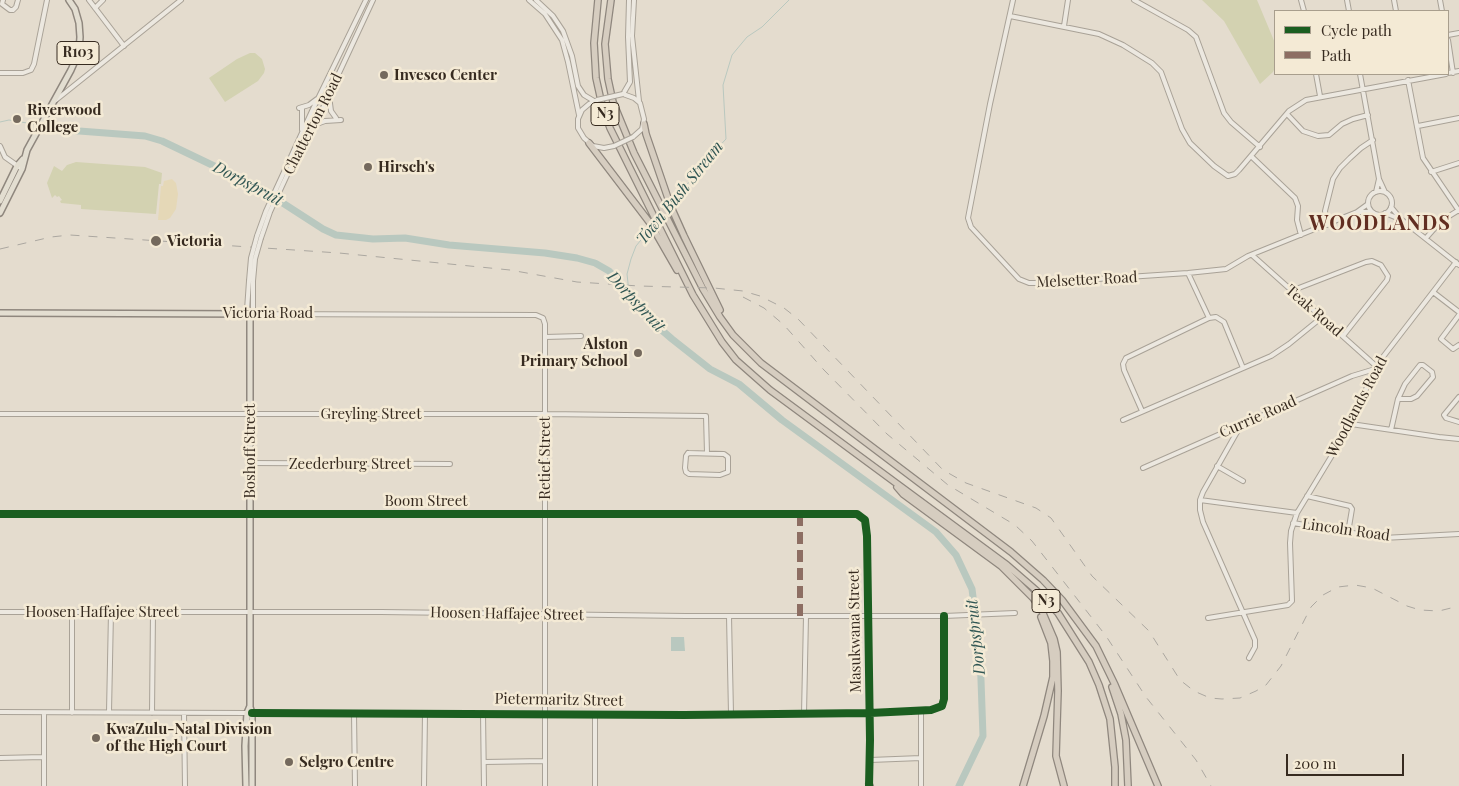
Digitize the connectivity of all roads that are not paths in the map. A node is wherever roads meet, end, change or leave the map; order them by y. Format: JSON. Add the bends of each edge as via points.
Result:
{"nodes":[{"id":1,"x":18,"y":0,"type":"edge"},
{"id":2,"x":46,"y":0,"type":"edge"},
{"id":3,"x":69,"y":0,"type":"edge"},
{"id":4,"x":89,"y":0,"type":"edge"},
{"id":5,"x":103,"y":0,"type":"edge"},
{"id":6,"x":181,"y":0,"type":"edge"},
{"id":7,"x":366,"y":0,"type":"edge"},
{"id":8,"x":373,"y":0,"type":"edge"},
{"id":9,"x":529,"y":0,"type":"edge"},
{"id":10,"x":536,"y":0,"type":"edge"},
{"id":11,"x":598,"y":0,"type":"edge"},
{"id":12,"x":611,"y":0,"type":"edge"},
{"id":13,"x":629,"y":0,"type":"edge"},
{"id":14,"x":634,"y":0,"type":"edge"},
{"id":15,"x":1012,"y":0,"type":"edge"},
{"id":16,"x":1068,"y":0,"type":"edge"},
{"id":17,"x":1134,"y":0,"type":"edge"},
{"id":18,"x":3,"y":2,"type":"edge"},
{"id":19,"x":95,"y":8,"type":"junction"},
{"id":20,"x":1010,"y":16,"type":"junction"},
{"id":21,"x":1064,"y":26,"type":"junction"},
{"id":22,"x":124,"y":46,"type":"junction"},
{"id":23,"x":1449,"y":47,"type":"edge"},
{"id":24,"x":1459,"y":72,"type":"edge"},
{"id":25,"x":0,"y":73,"type":"edge"},
{"id":26,"x":1453,"y":73,"type":"junction"},
{"id":27,"x":1449,"y":74,"type":"edge"},
{"id":28,"x":1316,"y":75,"type":"edge"},
{"id":29,"x":1360,"y":75,"type":"edge"},
{"id":30,"x":1440,"y":75,"type":"edge"},
{"id":31,"x":1408,"y":80,"type":"junction"},
{"id":32,"x":1363,"y":89,"type":"junction"},
{"id":33,"x":321,"y":94,"type":"junction"},
{"id":34,"x":623,"y":94,"type":"junction"},
{"id":35,"x":329,"y":96,"type":"junction"},
{"id":36,"x":1320,"y":96,"type":"junction"},
{"id":37,"x":595,"y":101,"type":"junction"},
{"id":38,"x":53,"y":103,"type":"junction"},
{"id":39,"x":640,"y":103,"type":"junction"},
{"id":40,"x":1287,"y":114,"type":"junction"},
{"id":41,"x":579,"y":115,"type":"junction"},
{"id":42,"x":1368,"y":115,"type":"junction"},
{"id":43,"x":336,"y":118,"type":"dead end"},
{"id":44,"x":1459,"y":118,"type":"edge"},
{"id":45,"x":341,"y":120,"type":"dead end"},
{"id":46,"x":644,"y":124,"type":"junction"},
{"id":47,"x":313,"y":126,"type":"junction"},
{"id":48,"x":1418,"y":126,"type":"junction"},
{"id":49,"x":300,"y":137,"type":"junction"},
{"id":50,"x":1373,"y":140,"type":"junction"},
{"id":51,"x":589,"y":143,"type":"junction"},
{"id":52,"x":0,"y":146,"type":"edge"},
{"id":53,"x":1260,"y":147,"type":"junction"},
{"id":54,"x":1252,"y":156,"type":"junction"},
{"id":55,"x":1459,"y":163,"type":"edge"},
{"id":56,"x":20,"y":167,"type":"junction"},
{"id":57,"x":1431,"y":172,"type":"junction"},
{"id":58,"x":1380,"y":179,"type":"junction"},
{"id":59,"x":280,"y":187,"type":"junction"},
{"id":60,"x":1376,"y":192,"type":"junction"},
{"id":61,"x":1385,"y":192,"type":"junction"},
{"id":62,"x":0,"y":201,"type":"edge"},
{"id":63,"x":1368,"y":204,"type":"junction"},
{"id":64,"x":1391,"y":206,"type":"junction"},
{"id":65,"x":1459,"y":211,"type":"edge"},
{"id":66,"x":1357,"y":212,"type":"junction"},
{"id":67,"x":1372,"y":212,"type":"junction"},
{"id":68,"x":0,"y":213,"type":"edge"},
{"id":69,"x":1386,"y":213,"type":"junction"},
{"id":70,"x":1402,"y":220,"type":"junction"},
{"id":71,"x":654,"y":223,"type":"junction"},
{"id":72,"x":1327,"y":225,"type":"junction"},
{"id":73,"x":1300,"y":235,"type":"junction"},
{"id":74,"x":1426,"y":238,"type":"junction"},
{"id":75,"x":1252,"y":255,"type":"junction"},
{"id":76,"x":1458,"y":264,"type":"edge"},
{"id":77,"x":1188,"y":273,"type":"junction"},
{"id":78,"x":1291,"y":291,"type":"junction"},
{"id":79,"x":1432,"y":292,"type":"junction"},
{"id":80,"x":250,"y":311,"type":"junction"},
{"id":81,"x":0,"y":314,"type":"edge"},
{"id":82,"x":1459,"y":314,"type":"edge"},
{"id":83,"x":536,"y":315,"type":"joint"},
{"id":84,"x":1209,"y":318,"type":"junction"},
{"id":85,"x":1321,"y":318,"type":"junction"},
{"id":86,"x":581,"y":336,"type":"dead end"},
{"id":87,"x":1343,"y":336,"type":"junction"},
{"id":88,"x":545,"y":337,"type":"junction"},
{"id":89,"x":1459,"y":345,"type":"edge"},
{"id":90,"x":761,"y":363,"type":"junction"},
{"id":91,"x":1376,"y":367,"type":"junction"},
{"id":92,"x":1243,"y":368,"type":"junction"},
{"id":93,"x":1459,"y":397,"type":"edge"},
{"id":94,"x":1398,"y":400,"type":"junction"},
{"id":95,"x":1142,"y":411,"type":"junction"},
{"id":96,"x":0,"y":414,"type":"edge"},
{"id":97,"x":250,"y":414,"type":"junction"},
{"id":98,"x":545,"y":414,"type":"junction"},
{"id":99,"x":1123,"y":420,"type":"dead end"},
{"id":100,"x":1459,"y":422,"type":"edge"},
{"id":101,"x":1241,"y":424,"type":"junction"},
{"id":102,"x":1351,"y":424,"type":"junction"},
{"id":103,"x":1391,"y":430,"type":"junction"},
{"id":104,"x":1459,"y":439,"type":"edge"},
{"id":105,"x":707,"y":453,"type":"junction"},
{"id":106,"x":250,"y":463,"type":"junction"},
{"id":107,"x":450,"y":464,"type":"dead end"},
{"id":108,"x":1218,"y":466,"type":"junction"},
{"id":109,"x":1143,"y":468,"type":"dead end"},
{"id":110,"x":887,"y":476,"type":"junction"},
{"id":111,"x":1243,"y":481,"type":"dead end"},
{"id":112,"x":1307,"y":496,"type":"junction"},
{"id":113,"x":1200,"y":500,"type":"junction"},
{"id":114,"x":545,"y":513,"type":"junction"},
{"id":115,"x":853,"y":513,"type":"joint"},
{"id":116,"x":0,"y":514,"type":"edge"},
{"id":117,"x":250,"y":514,"type":"junction"},
{"id":118,"x":1297,"y":514,"type":"junction"},
{"id":119,"x":1294,"y":523,"type":"junction"},
{"id":120,"x":1348,"y":533,"type":"junction"},
{"id":121,"x":1459,"y":534,"type":"edge"},
{"id":122,"x":1017,"y":582,"type":"junction"},
{"id":123,"x":0,"y":612,"type":"edge"},
{"id":124,"x":72,"y":612,"type":"junction"},
{"id":125,"x":110,"y":612,"type":"junction"},
{"id":126,"x":153,"y":612,"type":"junction"},
{"id":127,"x":250,"y":612,"type":"junction"},
{"id":128,"x":1243,"y":612,"type":"junction"},
{"id":129,"x":1015,"y":613,"type":"dead end"},
{"id":130,"x":545,"y":615,"type":"junction"},
{"id":131,"x":729,"y":616,"type":"junction"},
{"id":132,"x":806,"y":616,"type":"junction"},
{"id":133,"x":869,"y":616,"type":"junction"},
{"id":134,"x":944,"y":616,"type":"junction"},
{"id":135,"x":1077,"y":618,"type":"junction"},
{"id":136,"x":1208,"y":618,"type":"dead end"},
{"id":137,"x":1249,"y":658,"type":"dead end"},
{"id":138,"x":250,"y":711,"type":"junction"},
{"id":139,"x":921,"y":711,"type":"junction"},
{"id":140,"x":0,"y":712,"type":"edge"},
{"id":141,"x":109,"y":712,"type":"junction"},
{"id":142,"x":44,"y":713,"type":"junction"},
{"id":143,"x":72,"y":713,"type":"junction"},
{"id":144,"x":152,"y":713,"type":"junction"},
{"id":145,"x":184,"y":713,"type":"junction"},
{"id":146,"x":354,"y":713,"type":"junction"},
{"id":147,"x":425,"y":713,"type":"junction"},
{"id":148,"x":483,"y":713,"type":"junction"},
{"id":149,"x":870,"y":713,"type":"junction"},
{"id":150,"x":731,"y":714,"type":"junction"},
{"id":151,"x":804,"y":714,"type":"junction"},
{"id":152,"x":545,"y":715,"type":"junction"},
{"id":153,"x":595,"y":715,"type":"junction"},
{"id":154,"x":43,"y":757,"type":"junction"},
{"id":155,"x":0,"y":758,"type":"edge"},
{"id":156,"x":921,"y":758,"type":"junction"},
{"id":157,"x":870,"y":760,"type":"junction"},
{"id":158,"x":545,"y":761,"type":"junction"},
{"id":159,"x":484,"y":762,"type":"junction"},
{"id":160,"x":869,"y":785,"type":"edge"},
{"id":161,"x":1064,"y":785,"type":"edge"},
{"id":162,"x":44,"y":786,"type":"edge"},
{"id":163,"x":185,"y":786,"type":"edge"},
{"id":164,"x":246,"y":786,"type":"edge"},
{"id":165,"x":252,"y":786,"type":"edge"},
{"id":166,"x":354,"y":786,"type":"edge"},
{"id":167,"x":424,"y":786,"type":"edge"},
{"id":168,"x":484,"y":786,"type":"edge"},
{"id":169,"x":545,"y":786,"type":"edge"},
{"id":170,"x":595,"y":786,"type":"edge"},
{"id":171,"x":921,"y":786,"type":"edge"},
{"id":172,"x":1023,"y":786,"type":"edge"},
{"id":173,"x":1115,"y":786,"type":"edge"},
{"id":174,"x":1128,"y":786,"type":"edge"},
{"id":175,"x":1157,"y":786,"type":"edge"}],
"edges":[{"from":1,"to":18,"type":"street","via":[[13,10]]},
{"from":2,"to":25,"type":"street","via":[[30,71]]},
{"from":3,"to":38,"type":"main road","number":"R103","via":[[79,23],[79,52]]},
{"from":4,"to":19,"type":"street"},
{"from":5,"to":19,"type":"street"},
{"from":6,"to":22,"type":"street"},
{"from":7,"to":33,"type":"street","name":"Chatterton Road"},
{"from":8,"to":35,"type":"street","name":"Chatterton Road"},
{"from":9,"to":41,"type":"street","via":[[545,14],[562,40]]},
{"from":10,"to":37,"type":"street","via":[[553,16],[563,32],[578,86],[584,95]]},
{"from":11,"to":71,"type":"highway","number":"N3","via":[[594,43],[602,105]]},
{"from":12,"to":90,"type":"highway","number":"N3","via":[[606,44],[608,79],[613,102],[634,153],[720,317]]},
{"from":13,"to":34,"type":"street","via":[[630,82]]},
{"from":14,"to":39,"type":"street","via":[[632,36]]},
{"from":15,"to":20,"type":"street","name":"Melsetter Road"},
{"from":16,"to":21,"type":"street"},
{"from":17,"to":53,"type":"street","via":[[1196,36],[1224,113]]},
{"from":19,"to":22,"type":"street"},
{"from":20,"to":21,"type":"street"},
{"from":20,"to":77,"type":"street","name":"Melsetter Road","via":[[969,210],[971,227],[1019,279],[1029,283]]},
{"from":21,"to":54,"type":"street","via":[[1108,38],[1155,65],[1161,72],[1190,143],[1222,173],[1228,176],[1235,174]]},
{"from":22,"to":38,"type":"street"},
{"from":23,"to":26,"type":"street"},
{"from":24,"to":26,"type":"street"},
{"from":26,"to":27,"type":"street"},
{"from":28,"to":36,"type":"street"},
{"from":29,"to":32,"type":"street"},
{"from":30,"to":31,"type":"street"},
{"from":31,"to":32,"type":"street"},
{"from":31,"to":48,"type":"street"},
{"from":32,"to":36,"type":"street"},
{"from":32,"to":42,"type":"street"},
{"from":33,"to":49,"type":"street","name":"Chatterton Road"},
{"from":33,"to":49,"type":"street","via":[[301,108],[303,123]]},
{"from":34,"to":37,"type":"street","bridge":true},
{"from":34,"to":39,"type":"street"},
{"from":35,"to":43,"type":"street","via":[[331,111]]},
{"from":35,"to":47,"type":"street","name":"Chatterton Road"},
{"from":36,"to":40,"type":"street","via":[[1299,104]]},
{"from":37,"to":41,"type":"street"},
{"from":38,"to":56,"type":"main road","number":"R103"},
{"from":39,"to":46,"type":"street"},
{"from":40,"to":42,"type":"street","via":[[1302,131],[1318,136],[1328,134],[1353,118]]},
{"from":40,"to":53,"type":"street"},
{"from":41,"to":51,"type":"street","via":[[578,128]]},
{"from":42,"to":50,"type":"street"},
{"from":44,"to":48,"type":"street"},
{"from":45,"to":47,"type":"street"},
{"from":46,"to":51,"type":"street","bridge":true,"via":[[634,137],[614,146],[599,148]]},
{"from":46,"to":90,"type":"highway","via":[[684,236],[722,314]]},
{"from":47,"to":59,"type":"street","name":"Chatterton Road"},
{"from":48,"to":57,"type":"street","via":[[1423,158]]},
{"from":49,"to":59,"type":"street","name":"Chatterton Road"},
{"from":50,"to":58,"type":"street"},
{"from":50,"to":72,"type":"street","via":[[1350,158],[1333,179],[1326,211]]},
{"from":51,"to":71,"type":"highway"},
{"from":52,"to":56,"type":"street","via":[[5,157]]},
{"from":53,"to":54,"type":"street"},
{"from":54,"to":73,"type":"street","via":[[1295,198]]},
{"from":55,"to":57,"type":"street"},
{"from":56,"to":62,"type":"main road","number":"R103"},
{"from":56,"to":68,"type":"main road","number":"R103"},
{"from":57,"to":65,"type":"street"},
{"from":58,"to":60,"type":"street"},
{"from":58,"to":61,"type":"street"},
{"from":59,"to":80,"type":"street","name":"Chatterton Road","bridge":true,"via":[[251,258]]},
{"from":60,"to":61,"type":"street"},
{"from":60,"to":63,"type":"street"},
{"from":61,"to":64,"type":"street"},
{"from":63,"to":66,"type":"street","name":"Melsetter Road"},
{"from":63,"to":67,"type":"street"},
{"from":64,"to":69,"type":"street"},
{"from":64,"to":70,"type":"street"},
{"from":65,"to":74,"type":"street","via":[[1441,221]]},
{"from":66,"to":67,"type":"street","name":"Melsetter Road"},
{"from":66,"to":72,"type":"street","name":"Melsetter Road"},
{"from":67,"to":69,"type":"street"},
{"from":69,"to":70,"type":"street"},
{"from":70,"to":74,"type":"street"},
{"from":71,"to":110,"type":"highway","number":"N3","via":[[693,295],[736,360]]},
{"from":72,"to":73,"type":"street","name":"Melsetter Road"},
{"from":73,"to":75,"type":"street","name":"Melsetter Road"},
{"from":74,"to":76,"type":"street"},
{"from":75,"to":77,"type":"street","name":"Melsetter Road","via":[[1226,269]]},
{"from":75,"to":78,"type":"street","name":"Teak Road"},
{"from":76,"to":79,"type":"street","name":"Woodlands Road"},
{"from":77,"to":84,"type":"street"},
{"from":78,"to":85,"type":"street","name":"Teak Road"},
{"from":78,"to":87,"type":"street","via":[[1366,262],[1380,265],[1388,276],[1387,280]]},
{"from":79,"to":82,"type":"street"},
{"from":79,"to":91,"type":"street","name":"Woodlands Road"},
{"from":80,"to":81,"type":"main road","name":"Victoria Road"},
{"from":80,"to":83,"type":"street","name":"Victoria Road"},
{"from":80,"to":97,"type":"main road","name":"Boshoff Street"},
{"from":82,"to":89,"type":"street","via":[[1441,339],[1451,348]]},
{"from":83,"to":88,"type":"street","name":"Retief Street","via":[[544,319]]},
{"from":84,"to":92,"type":"street","via":[[1216,317],[1224,322]]},
{"from":84,"to":95,"type":"street","via":[[1126,358],[1124,370]]},
{"from":85,"to":87,"type":"street","name":"Teak Road"},
{"from":85,"to":92,"type":"street","via":[[1280,351]]},
{"from":86,"to":88,"type":"street"},
{"from":87,"to":91,"type":"street","name":"Teak Road"},
{"from":88,"to":98,"type":"street","name":"Retief Street"},
{"from":90,"to":135,"type":"highway","number":"N3","via":[[1011,552],[1043,580]]},
{"from":91,"to":101,"type":"street","name":"Currie Road"},
{"from":91,"to":102,"type":"street","name":"Woodlands Road"},
{"from":92,"to":95,"type":"street"},
{"from":93,"to":100,"type":"street","via":[[1444,415]]},
{"from":94,"to":94,"type":"street","via":[[1414,398],[1429,383],[1432,372],[1420,365],[1405,384]]},
{"from":94,"to":103,"type":"street"},
{"from":95,"to":99,"type":"street"},
{"from":96,"to":97,"type":"street","name":"Greyling Street"},
{"from":97,"to":98,"type":"street","name":"Greyling Street"},
{"from":97,"to":106,"type":"main road","name":"Boshoff Street"},
{"from":98,"to":105,"type":"street","name":"Greyling Street","via":[[706,416]]},
{"from":98,"to":114,"type":"street","name":"Retief Street"},
{"from":101,"to":108,"type":"street"},
{"from":101,"to":109,"type":"street","name":"Currie Road"},
{"from":102,"to":103,"type":"street"},
{"from":102,"to":112,"type":"street","name":"Woodlands Road"},
{"from":103,"to":104,"type":"street"},
{"from":105,"to":105,"type":"street","via":[[687,454],[687,473],[712,475],[727,472],[728,457],[725,454]]},
{"from":106,"to":107,"type":"street","name":"Zeederburg Street"},
{"from":106,"to":117,"type":"main road","name":"Boshoff Street"},
{"from":108,"to":111,"type":"street"},
{"from":108,"to":113,"type":"street"},
{"from":110,"to":122,"type":"highway","via":[[903,494],[1001,566]]},
{"from":110,"to":173,"type":"highway","number":"N3","via":[[1007,565],[1058,613],[1089,662],[1099,685],[1110,719]]},
{"from":112,"to":118,"type":"street","name":"Woodlands Road"},
{"from":112,"to":120,"type":"street","via":[[1350,506]]},
{"from":113,"to":118,"type":"street"},
{"from":113,"to":128,"type":"street","via":[[1204,522]]},
{"from":114,"to":115,"type":"street","name":"Boom Street"},
{"from":114,"to":117,"type":"street","name":"Boom Street"},
{"from":114,"to":130,"type":"street","name":"Retief Street"},
{"from":115,"to":133,"type":"street","name":"Masukwana Street","via":[[863,517],[866,524]]},
{"from":116,"to":117,"type":"street","name":"Boom Street"},
{"from":117,"to":127,"type":"main road","name":"Boshoff Street"},
{"from":118,"to":119,"type":"street","name":"Woodlands Road"},
{"from":119,"to":120,"type":"street","name":"Lincoln Road"},
{"from":119,"to":128,"type":"street","name":"Woodlands Road","via":[[1290,543],[1292,601],[1288,605]]},
{"from":120,"to":121,"type":"street","name":"Lincoln Road","via":[[1383,538]]},
{"from":122,"to":161,"type":"highway","via":[[1042,611],[1054,639],[1058,664],[1056,756]]},
{"from":122,"to":172,"type":"highway","via":[[1046,628],[1053,661],[1052,688]]},
{"from":123,"to":124,"type":"street","name":"Hoosen Haffajee Street"},
{"from":124,"to":125,"type":"street","name":"Hoosen Haffajee Street"},
{"from":124,"to":143,"type":"street"},
{"from":125,"to":126,"type":"street","name":"Hoosen Haffajee Street"},
{"from":125,"to":141,"type":"street"},
{"from":126,"to":127,"type":"street","name":"Hoosen Haffajee Street"},
{"from":126,"to":144,"type":"street"},
{"from":127,"to":130,"type":"street","name":"Hoosen Haffajee Street"},
{"from":127,"to":138,"type":"main road","name":"Boshoff Street"},
{"from":128,"to":136,"type":"street"},
{"from":128,"to":137,"type":"street","via":[[1256,647]]},
{"from":129,"to":134,"type":"street","name":"Hoosen Haffajee Street"},
{"from":130,"to":131,"type":"street","name":"Hoosen Haffajee Street"},
{"from":130,"to":152,"type":"street","name":"Retief Street"},
{"from":131,"to":132,"type":"street","name":"Hoosen Haffajee Street"},
{"from":131,"to":150,"type":"street"},
{"from":132,"to":133,"type":"street","name":"Hoosen Haffajee Street"},
{"from":132,"to":151,"type":"street"},
{"from":133,"to":134,"type":"street","name":"Hoosen Haffajee Street"},
{"from":133,"to":149,"type":"street","name":"Masukwana Street"},
{"from":134,"to":139,"type":"street","name":"Pietermaritz Street","via":[[942,706]]},
{"from":135,"to":174,"type":"highway","number":"N3","via":[[1094,647],[1121,714]]},
{"from":135,"to":175,"type":"highway","via":[[1096,646],[1115,685]]},
{"from":138,"to":145,"type":"street","name":"Pietermaritz Street"},
{"from":138,"to":146,"type":"street","name":"Pietermaritz Street"},
{"from":138,"to":164,"type":"main road","name":"Boshoff Street","via":[[245,746]]},
{"from":138,"to":165,"type":"main road","name":"Boshoff Street"},
{"from":139,"to":149,"type":"street","name":"Pietermaritz Street"},
{"from":139,"to":156,"type":"street"},
{"from":140,"to":142,"type":"street","name":"Pietermaritz Street"},
{"from":141,"to":143,"type":"street","name":"Pietermaritz Street"},
{"from":141,"to":144,"type":"street","name":"Pietermaritz Street"},
{"from":142,"to":143,"type":"street","name":"Pietermaritz Street"},
{"from":142,"to":154,"type":"street"},
{"from":144,"to":145,"type":"street","name":"Pietermaritz Street"},
{"from":145,"to":163,"type":"street"},
{"from":146,"to":147,"type":"street","name":"Pietermaritz Street"},
{"from":146,"to":166,"type":"street"},
{"from":147,"to":148,"type":"street","name":"Pietermaritz Street"},
{"from":147,"to":167,"type":"street"},
{"from":148,"to":152,"type":"street","name":"Pietermaritz Street"},
{"from":148,"to":159,"type":"street"},
{"from":149,"to":151,"type":"street","name":"Pietermaritz Street"},
{"from":149,"to":157,"type":"street","name":"Masukwana Street"},
{"from":150,"to":151,"type":"street","name":"Pietermaritz Street"},
{"from":150,"to":153,"type":"street","name":"Pietermaritz Street"},
{"from":152,"to":153,"type":"street","name":"Pietermaritz Street"},
{"from":152,"to":158,"type":"street","name":"Retief Street"},
{"from":153,"to":170,"type":"street"},
{"from":154,"to":155,"type":"street"},
{"from":154,"to":162,"type":"street"},
{"from":156,"to":157,"type":"street"},
{"from":156,"to":171,"type":"street"},
{"from":157,"to":160,"type":"street","name":"Masukwana Street"},
{"from":158,"to":159,"type":"street"},
{"from":158,"to":169,"type":"street","name":"Retief Street"},
{"from":159,"to":168,"type":"street"}]}
